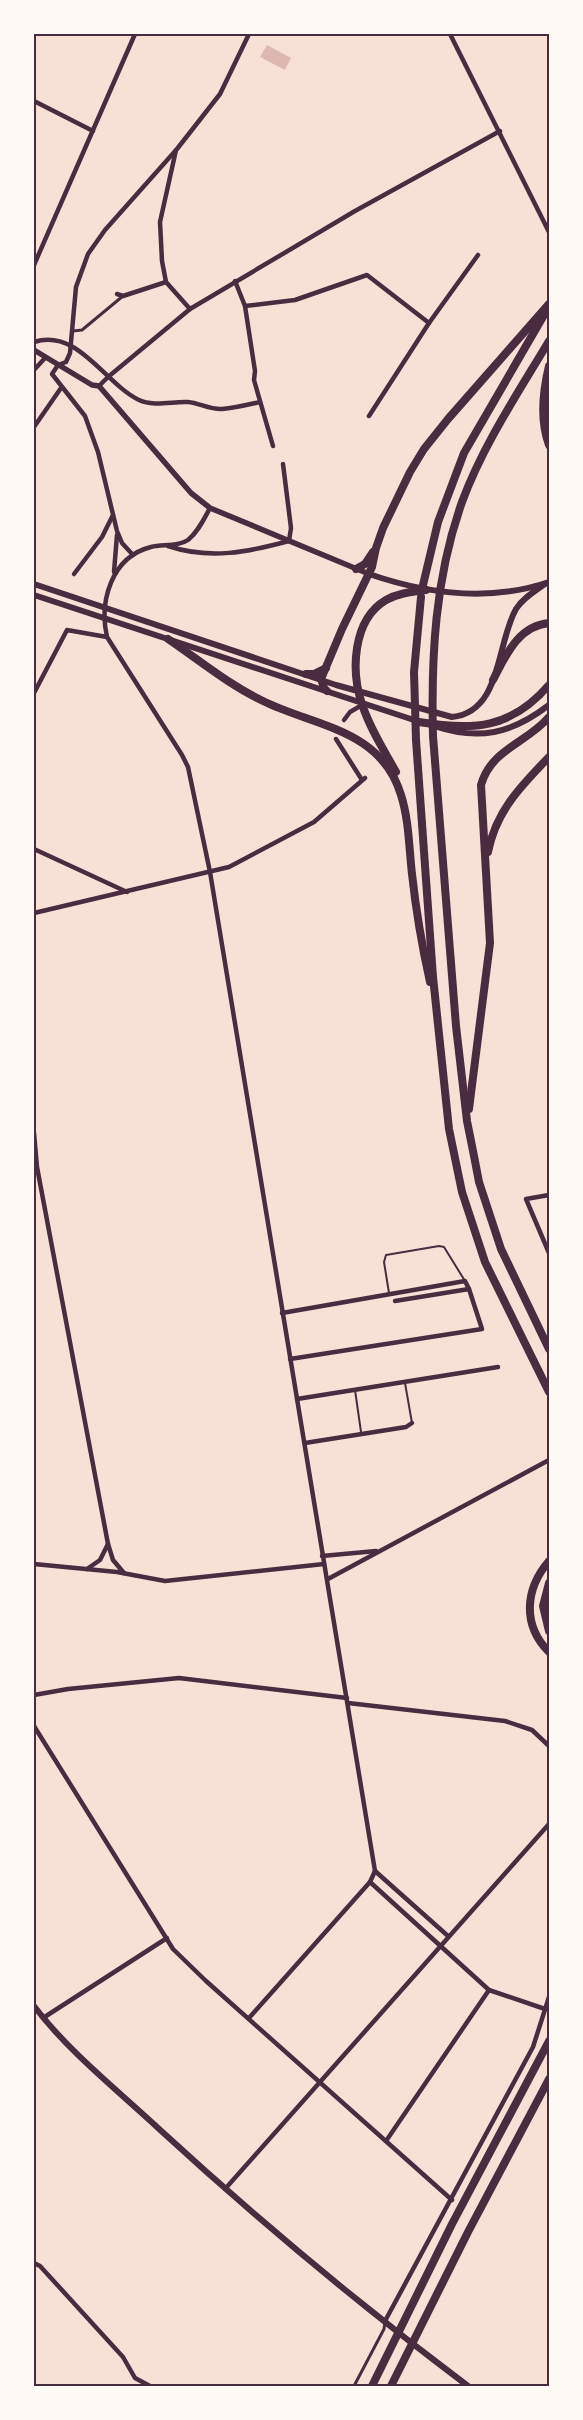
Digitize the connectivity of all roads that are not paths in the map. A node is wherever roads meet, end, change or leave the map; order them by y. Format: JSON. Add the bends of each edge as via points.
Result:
{"nodes":[{"id":1,"x":135,"y":34,"type":"edge"},
{"id":2,"x":249,"y":34,"type":"edge"},
{"id":3,"x":450,"y":34,"type":"edge"},
{"id":4,"x":34,"y":100,"type":"edge"},
{"id":5,"x":93,"y":131,"type":"junction"},
{"id":6,"x":500,"y":131,"type":"junction"},
{"id":7,"x":176,"y":149,"type":"junction"},
{"id":8,"x":549,"y":231,"type":"edge"},
{"id":9,"x":478,"y":255,"type":"dead end"},
{"id":10,"x":34,"y":265,"type":"edge"},
{"id":11,"x":166,"y":282,"type":"junction"},
{"id":12,"x":235,"y":282,"type":"junction"},
{"id":13,"x":117,"y":294,"type":"dead end"},
{"id":14,"x":123,"y":296,"type":"junction"},
{"id":15,"x":549,"y":305,"type":"edge"},
{"id":16,"x":245,"y":306,"type":"junction"},
{"id":17,"x":190,"y":309,"type":"junction"},
{"id":18,"x":429,"y":323,"type":"junction"},
{"id":19,"x":73,"y":331,"type":"junction"},
{"id":20,"x":549,"y":341,"type":"edge"},
{"id":21,"x":34,"y":342,"type":"edge"},
{"id":22,"x":72,"y":345,"type":"junction"},
{"id":23,"x":34,"y":350,"type":"edge"},
{"id":24,"x":45,"y":358,"type":"junction"},
{"id":25,"x":58,"y":365,"type":"junction"},
{"id":26,"x":549,"y":366,"type":"edge"},
{"id":27,"x":34,"y":370,"type":"edge"},
{"id":28,"x":108,"y":377,"type":"junction"},
{"id":29,"x":99,"y":386,"type":"junction"},
{"id":30,"x":61,"y":388,"type":"junction"},
{"id":31,"x":544,"y":392,"type":"junction"},
{"id":32,"x":260,"y":402,"type":"junction"},
{"id":33,"x":369,"y":416,"type":"dead end"},
{"id":34,"x":549,"y":418,"type":"edge"},
{"id":35,"x":34,"y":427,"type":"edge"},
{"id":36,"x":549,"y":445,"type":"edge"},
{"id":37,"x":273,"y":446,"type":"dead end"},
{"id":38,"x":283,"y":464,"type":"dead end"},
{"id":39,"x":210,"y":508,"type":"junction"},
{"id":40,"x":113,"y":514,"type":"junction"},
{"id":41,"x":117,"y":531,"type":"junction"},
{"id":42,"x":289,"y":541,"type":"junction"},
{"id":43,"x":165,"y":544,"type":"junction"},
{"id":44,"x":376,"y":548,"type":"junction"},
{"id":45,"x":133,"y":555,"type":"junction"},
{"id":46,"x":356,"y":569,"type":"junction"},
{"id":47,"x":74,"y":574,"type":"dead end"},
{"id":48,"x":369,"y":574,"type":"junction"},
{"id":49,"x":114,"y":576,"type":"junction"},
{"id":50,"x":547,"y":583,"type":"edge"},
{"id":51,"x":34,"y":584,"type":"edge"},
{"id":52,"x":423,"y":591,"type":"junction"},
{"id":53,"x":34,"y":595,"type":"edge"},
{"id":54,"x":549,"y":624,"type":"edge"},
{"id":55,"x":108,"y":637,"type":"junction"},
{"id":56,"x":168,"y":639,"type":"junction"},
{"id":57,"x":326,"y":668,"type":"junction"},
{"id":58,"x":306,"y":674,"type":"junction"},
{"id":59,"x":321,"y":679,"type":"junction"},
{"id":60,"x":493,"y":680,"type":"junction"},
{"id":61,"x":549,"y":685,"type":"edge"},
{"id":62,"x":330,"y":692,"type":"junction"},
{"id":63,"x":34,"y":693,"type":"edge"},
{"id":64,"x":362,"y":705,"type":"junction"},
{"id":65,"x":549,"y":705,"type":"edge"},
{"id":66,"x":549,"y":717,"type":"edge"},
{"id":67,"x":344,"y":720,"type":"dead end"},
{"id":68,"x":420,"y":722,"type":"joint"},
{"id":69,"x":453,"y":730,"type":"junction"},
{"id":70,"x":336,"y":739,"type":"dead end"},
{"id":71,"x":549,"y":757,"type":"edge"},
{"id":72,"x":34,"y":849,"type":"edge"},
{"id":73,"x":486,"y":864,"type":"junction"},
{"id":74,"x":210,"y":872,"type":"junction"},
{"id":75,"x":127,"y":892,"type":"junction"},
{"id":76,"x":34,"y":913,"type":"edge"},
{"id":77,"x":433,"y":977,"type":"junction"},
{"id":78,"x":438,"y":1021,"type":"junction"},
{"id":79,"x":467,"y":1121,"type":"junction"},
{"id":80,"x":34,"y":1133,"type":"edge"},
{"id":81,"x":36,"y":1167,"type":"edge"},
{"id":82,"x":549,"y":1195,"type":"edge"},
{"id":83,"x":549,"y":1253,"type":"edge"},
{"id":84,"x":465,"y":1281,"type":"junction"},
{"id":85,"x":469,"y":1288,"type":"junction"},
{"id":86,"x":390,"y":1293,"type":"junction"},
{"id":87,"x":395,"y":1300,"type":"dead end"},
{"id":88,"x":282,"y":1313,"type":"junction"},
{"id":89,"x":549,"y":1349,"type":"edge"},
{"id":90,"x":290,"y":1359,"type":"junction"},
{"id":91,"x":498,"y":1367,"type":"dead end"},
{"id":92,"x":405,"y":1382,"type":"junction"},
{"id":93,"x":355,"y":1390,"type":"junction"},
{"id":94,"x":549,"y":1392,"type":"edge"},
{"id":95,"x":296,"y":1399,"type":"junction"},
{"id":96,"x":412,"y":1423,"type":"joint"},
{"id":97,"x":361,"y":1434,"type":"junction"},
{"id":98,"x":305,"y":1443,"type":"junction"},
{"id":99,"x":549,"y":1460,"type":"edge"},
{"id":100,"x":108,"y":1544,"type":"junction"},
{"id":101,"x":377,"y":1551,"type":"junction"},
{"id":102,"x":322,"y":1556,"type":"junction"},
{"id":103,"x":549,"y":1561,"type":"edge"},
{"id":104,"x":34,"y":1564,"type":"edge"},
{"id":105,"x":324,"y":1564,"type":"junction"},
{"id":106,"x":85,"y":1570,"type":"junction"},
{"id":107,"x":124,"y":1573,"type":"junction"},
{"id":108,"x":328,"y":1579,"type":"junction"},
{"id":109,"x":549,"y":1584,"type":"edge"},
{"id":110,"x":549,"y":1631,"type":"edge"},
{"id":111,"x":549,"y":1652,"type":"edge"},
{"id":112,"x":34,"y":1695,"type":"edge"},
{"id":113,"x":347,"y":1700,"type":"junction"},
{"id":114,"x":34,"y":1726,"type":"edge"},
{"id":115,"x":549,"y":1746,"type":"edge"},
{"id":116,"x":549,"y":1824,"type":"edge"},
{"id":117,"x":376,"y":1872,"type":"junction"},
{"id":118,"x":370,"y":1882,"type":"junction"},
{"id":119,"x":448,"y":1936,"type":"junction"},
{"id":120,"x":167,"y":1938,"type":"junction"},
{"id":121,"x":440,"y":1946,"type":"junction"},
{"id":122,"x":489,"y":1990,"type":"junction"},
{"id":123,"x":549,"y":1997,"type":"edge"},
{"id":124,"x":34,"y":2008,"type":"edge"},
{"id":125,"x":546,"y":2009,"type":"junction"},
{"id":126,"x":43,"y":2018,"type":"junction"},
{"id":127,"x":249,"y":2018,"type":"junction"},
{"id":128,"x":549,"y":2041,"type":"edge"},
{"id":129,"x":549,"y":2079,"type":"edge"},
{"id":130,"x":320,"y":2082,"type":"junction"},
{"id":131,"x":386,"y":2141,"type":"junction"},
{"id":132,"x":224,"y":2189,"type":"junction"},
{"id":133,"x":452,"y":2200,"type":"junction"},
{"id":134,"x":34,"y":2263,"type":"edge"},
{"id":135,"x":387,"y":2324,"type":"junction"},
{"id":136,"x":135,"y":2378,"type":"junction"},
{"id":137,"x":134,"y":2386,"type":"edge"},
{"id":138,"x":150,"y":2386,"type":"edge"},
{"id":139,"x":354,"y":2386,"type":"edge"},
{"id":140,"x":372,"y":2386,"type":"edge"},
{"id":141,"x":391,"y":2386,"type":"edge"},
{"id":142,"x":468,"y":2386,"type":"edge"}],
"edges":[{"from":1,"to":5,"type":"street"},
{"from":2,"to":7,"type":"street","via":[[220,94]]},
{"from":3,"to":6,"type":"street"},
{"from":4,"to":5,"type":"street"},
{"from":5,"to":10,"type":"street"},
{"from":6,"to":8,"type":"street"},
{"from":6,"to":12,"type":"street"},
{"from":7,"to":11,"type":"street","via":[[160,222]]},
{"from":7,"to":19,"type":"street","via":[[88,254],[76,287]]},
{"from":9,"to":18,"type":"street"},
{"from":11,"to":14,"type":"street"},
{"from":11,"to":17,"type":"street"},
{"from":12,"to":16,"type":"street"},
{"from":12,"to":17,"type":"street"},
{"from":13,"to":14,"type":"street"},
{"from":14,"to":19,"type":"street","via":[[82,330]]},
{"from":15,"to":44,"type":"highway","via":[[424,449],[403,485]]},
{"from":15,"to":52,"type":"highway","via":[[464,453],[438,522]]},
{"from":16,"to":18,"type":"street","via":[[295,300],[367,275]]},
{"from":16,"to":32,"type":"street","via":[[254,380]]},
{"from":17,"to":28,"type":"street"},
{"from":18,"to":33,"type":"street"},
{"from":19,"to":22,"type":"street"},
{"from":20,"to":79,"type":"highway","via":[[511,404],[463,502],[442,574],[435,628],[433,736],[456,1026]]},
{"from":21,"to":22,"type":"street","via":[[66,341]]},
{"from":22,"to":25,"type":"street","via":[[66,362]]},
{"from":22,"to":28,"type":"street"},
{"from":23,"to":24,"type":"street"},
{"from":24,"to":25,"type":"street"},
{"from":24,"to":27,"type":"street"},
{"from":25,"to":29,"type":"street"},
{"from":25,"to":30,"type":"street","via":[[52,374]]},
{"from":26,"to":31,"type":"highway"},
{"from":28,"to":29,"type":"street"},
{"from":28,"to":32,"type":"street","via":[[138,400],[149,403],[188,402],[220,409]]},
{"from":29,"to":39,"type":"street","via":[[191,493]]},
{"from":30,"to":35,"type":"street"},
{"from":30,"to":40,"type":"street","via":[[85,416],[98,452]]},
{"from":31,"to":34,"type":"highway"},
{"from":31,"to":36,"type":"highway"},
{"from":32,"to":37,"type":"street"},
{"from":38,"to":42,"type":"street","via":[[291,528]]},
{"from":39,"to":42,"type":"street"},
{"from":39,"to":43,"type":"street","via":[[188,539],[178,544]]},
{"from":40,"to":41,"type":"street"},
{"from":40,"to":47,"type":"street","via":[[102,537]]},
{"from":41,"to":45,"type":"street"},
{"from":41,"to":49,"type":"street"},
{"from":42,"to":43,"type":"street","via":[[232,554],[185,552]]},
{"from":42,"to":46,"type":"street"},
{"from":43,"to":45,"type":"street"},
{"from":44,"to":46,"type":"highway","via":[[365,564]]},
{"from":44,"to":48,"type":"highway"},
{"from":45,"to":49,"type":"street"},
{"from":46,"to":48,"type":"street"},
{"from":48,"to":52,"type":"main road"},
{"from":48,"to":57,"type":"highway"},
{"from":49,"to":55,"type":"street","via":[[103,615]]},
{"from":50,"to":52,"type":"main road","via":[[471,594]]},
{"from":50,"to":60,"type":"main road","via":[[521,602],[512,618]]},
{"from":51,"to":58,"type":"main road"},
{"from":52,"to":64,"type":"highway","via":[[403,593],[386,600],[364,625],[356,664]]},
{"from":52,"to":77,"type":"highway","via":[[415,648],[414,692]]},
{"from":53,"to":56,"type":"main road"},
{"from":54,"to":60,"type":"highway","via":[[530,629],[520,636]]},
{"from":55,"to":63,"type":"street","via":[[67,630]]},
{"from":55,"to":74,"type":"street","via":[[186,761]]},
{"from":56,"to":62,"type":"main road"},
{"from":56,"to":78,"type":"highway","via":[[262,701],[354,736],[388,768],[404,806],[418,925]]},
{"from":57,"to":58,"type":"highway"},
{"from":57,"to":59,"type":"highway"},
{"from":58,"to":59,"type":"main road"},
{"from":59,"to":60,"type":"main road","via":[[452,717],[468,714],[480,706]]},
{"from":59,"to":62,"type":"highway","via":[[324,688]]},
{"from":61,"to":69,"type":"highway","via":[[517,712],[493,723]]},
{"from":62,"to":68,"type":"main road"},
{"from":64,"to":67,"type":"street"},
{"from":64,"to":77,"type":"highway","via":[[407,799],[422,924]]},
{"from":65,"to":69,"type":"main road","via":[[508,728],[476,735]]},
{"from":66,"to":73,"type":"highway","via":[[501,752],[484,776],[481,806]]},
{"from":68,"to":69,"type":"highway"},
{"from":70,"to":74,"type":"street","via":[[364,779],[308,826],[229,867]]},
{"from":71,"to":73,"type":"highway","via":[[513,794],[501,812],[491,836]]},
{"from":72,"to":75,"type":"street"},
{"from":73,"to":79,"type":"highway","via":[[490,943],[488,972]]},
{"from":74,"to":75,"type":"street"},
{"from":74,"to":88,"type":"street"},
{"from":75,"to":76,"type":"street"},
{"from":77,"to":78,"type":"highway"},
{"from":78,"to":94,"type":"highway","via":[[449,1129],[464,1202],[495,1285]]},
{"from":79,"to":89,"type":"highway","via":[[479,1182],[498,1240]]},
{"from":80,"to":81,"type":"street"},
{"from":81,"to":100,"type":"street"},
{"from":82,"to":83,"type":"street","via":[[526,1199]]},
{"from":84,"to":85,"type":"street"},
{"from":84,"to":86,"type":"street"},
{"from":84,"to":86,"type":"lane","via":[[444,1247],[438,1246],[386,1255],[384,1262]]},
{"from":85,"to":87,"type":"street"},
{"from":85,"to":90,"type":"street","via":[[482,1329],[395,1340]]},
{"from":86,"to":88,"type":"street"},
{"from":88,"to":90,"type":"street"},
{"from":90,"to":95,"type":"street"},
{"from":91,"to":92,"type":"street"},
{"from":92,"to":93,"type":"street"},
{"from":92,"to":96,"type":"lane"},
{"from":93,"to":95,"type":"street"},
{"from":93,"to":97,"type":"lane"},
{"from":95,"to":98,"type":"street"},
{"from":96,"to":97,"type":"street","via":[[406,1427]]},
{"from":97,"to":98,"type":"street"},
{"from":98,"to":102,"type":"street"},
{"from":99,"to":101,"type":"street"},
{"from":100,"to":106,"type":"street","via":[[100,1560]]},
{"from":100,"to":107,"type":"street"},
{"from":101,"to":102,"type":"street"},
{"from":101,"to":108,"type":"street"},
{"from":102,"to":105,"type":"street"},
{"from":103,"to":111,"type":"highway","via":[[533,1585],[529,1603],[534,1631]]},
{"from":104,"to":106,"type":"street"},
{"from":105,"to":107,"type":"street","via":[[165,1582]]},
{"from":105,"to":108,"type":"street"},
{"from":106,"to":107,"type":"street"},
{"from":108,"to":113,"type":"street"},
{"from":109,"to":110,"type":"highway","via":[[543,1606]]},
{"from":112,"to":113,"type":"street","via":[[179,1678]]},
{"from":113,"to":115,"type":"street","via":[[505,1721],[532,1730]]},
{"from":113,"to":117,"type":"street"},
{"from":114,"to":120,"type":"street"},
{"from":116,"to":119,"type":"street"},
{"from":117,"to":118,"type":"street"},
{"from":117,"to":119,"type":"street"},
{"from":118,"to":121,"type":"street"},
{"from":118,"to":127,"type":"street"},
{"from":119,"to":121,"type":"street"},
{"from":120,"to":126,"type":"street"},
{"from":120,"to":127,"type":"street","via":[[180,1955]]},
{"from":121,"to":122,"type":"street"},
{"from":121,"to":130,"type":"street"},
{"from":122,"to":125,"type":"street"},
{"from":122,"to":131,"type":"street"},
{"from":123,"to":125,"type":"street"},
{"from":124,"to":126,"type":"main road"},
{"from":125,"to":133,"type":"street","via":[[533,2047]]},
{"from":126,"to":132,"type":"main road","via":[[90,2066]]},
{"from":127,"to":130,"type":"street"},
{"from":128,"to":140,"type":"highway","via":[[452,2224]]},
{"from":129,"to":141,"type":"highway"},
{"from":130,"to":131,"type":"street"},
{"from":130,"to":132,"type":"street"},
{"from":131,"to":133,"type":"street"},
{"from":132,"to":135,"type":"main road"},
{"from":133,"to":135,"type":"street"},
{"from":134,"to":136,"type":"street","via":[[123,2357]]},
{"from":135,"to":139,"type":"street"},
{"from":135,"to":142,"type":"main road"},
{"from":136,"to":137,"type":"street"},
{"from":136,"to":138,"type":"street"}]}
